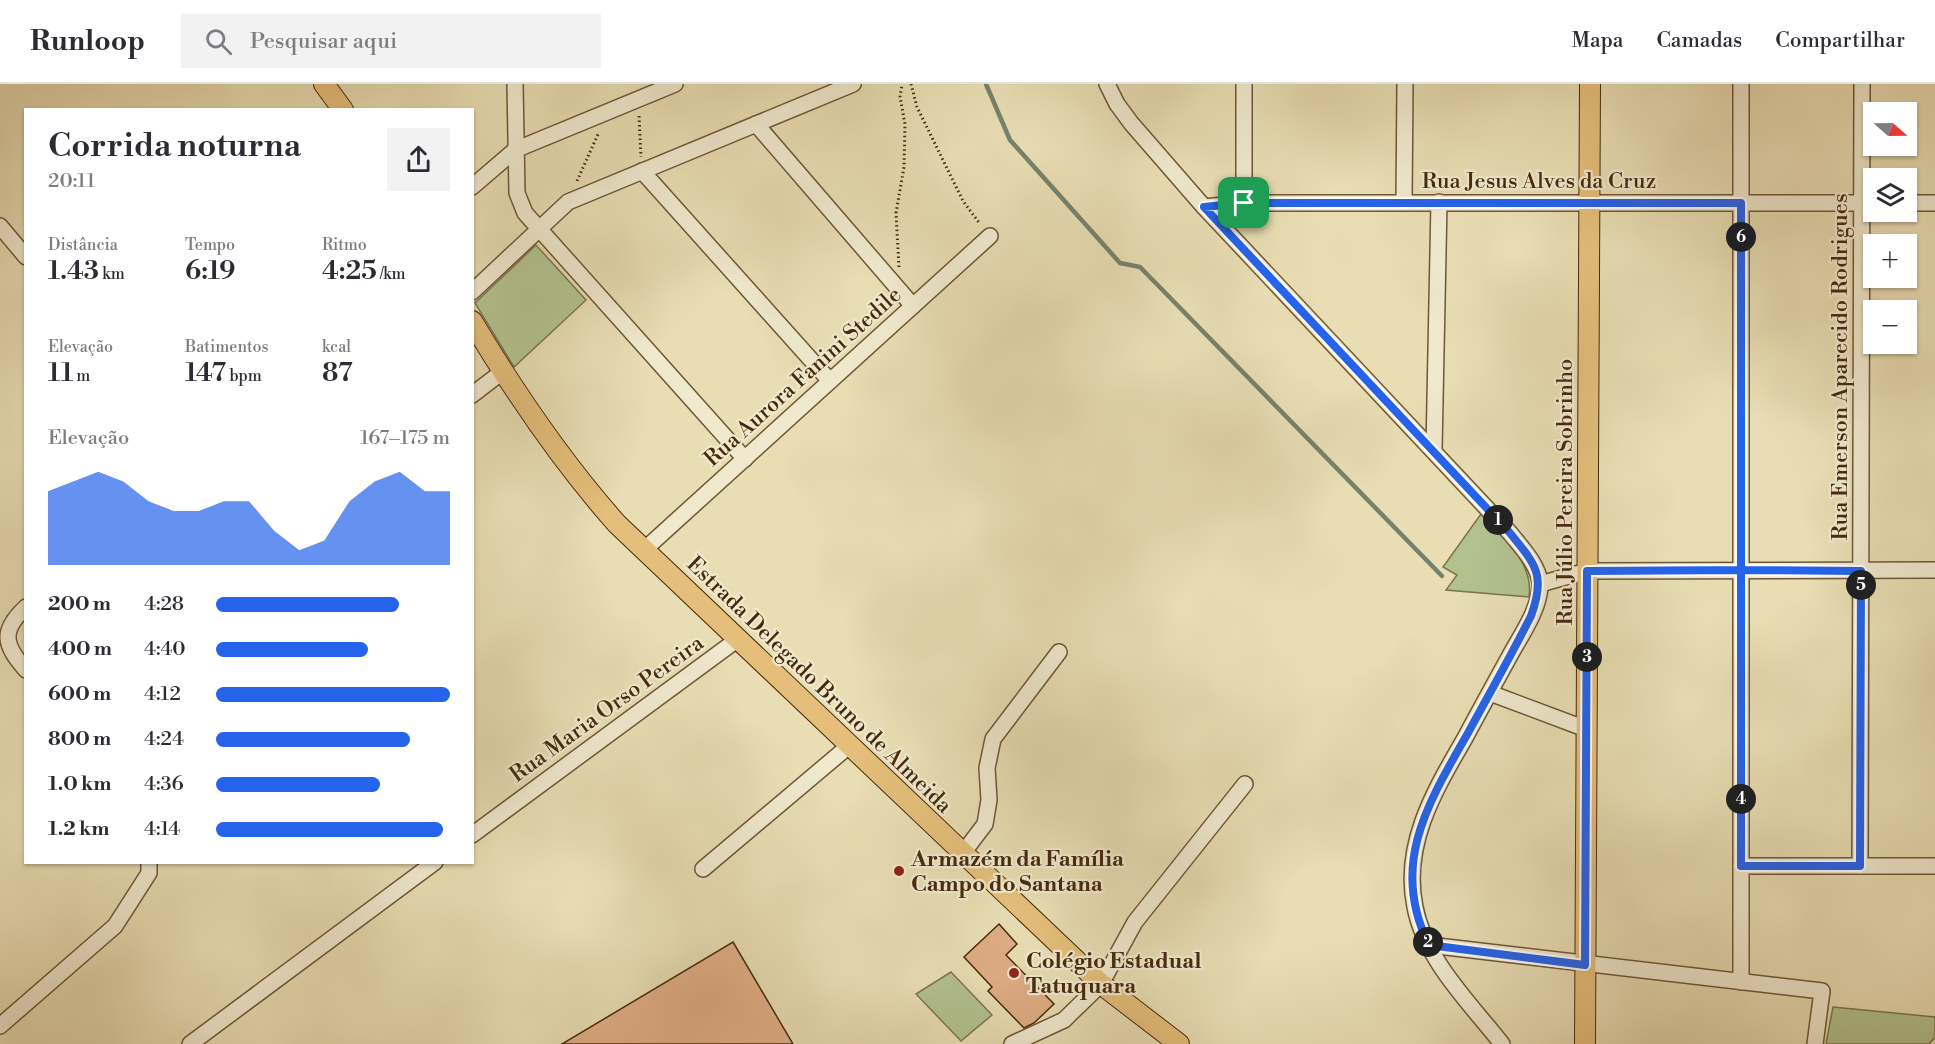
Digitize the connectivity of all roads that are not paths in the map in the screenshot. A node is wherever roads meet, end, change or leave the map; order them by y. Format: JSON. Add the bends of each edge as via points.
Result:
{"nodes":[{"id":1,"x":324,"y":84,"type":"edge"},
{"id":2,"x":515,"y":84,"type":"edge"},
{"id":3,"x":673,"y":84,"type":"edge"},
{"id":4,"x":853,"y":84,"type":"edge"},
{"id":5,"x":1107,"y":84,"type":"edge"},
{"id":6,"x":1244,"y":84,"type":"edge"},
{"id":7,"x":1405,"y":84,"type":"edge"},
{"id":8,"x":1590,"y":84,"type":"edge"},
{"id":9,"x":1741,"y":84,"type":"edge"},
{"id":10,"x":1862,"y":84,"type":"edge"},
{"id":11,"x":342,"y":108,"type":"edge"},
{"id":12,"x":756,"y":124,"type":"junction"},
{"id":13,"x":515,"y":150,"type":"junction"},
{"id":14,"x":1866,"y":168,"type":"edge"},
{"id":15,"x":642,"y":171,"type":"junction"},
{"id":16,"x":474,"y":185,"type":"edge"},
{"id":17,"x":1404,"y":202,"type":"junction"},
{"id":18,"x":1439,"y":202,"type":"junction"},
{"id":19,"x":1244,"y":203,"type":"junction"},
{"id":20,"x":1589,"y":203,"type":"junction"},
{"id":21,"x":1741,"y":203,"type":"junction"},
{"id":22,"x":1863,"y":203,"type":"edge"},
{"id":23,"x":1917,"y":203,"type":"edge"},
{"id":24,"x":1935,"y":203,"type":"edge"},
{"id":25,"x":1204,"y":207,"type":"junction"},
{"id":26,"x":1867,"y":222,"type":"edge"},
{"id":27,"x":0,"y":226,"type":"edge"},
{"id":28,"x":538,"y":230,"type":"junction"},
{"id":29,"x":990,"y":236,"type":"road end"},
{"id":30,"x":24,"y":255,"type":"edge"},
{"id":31,"x":474,"y":290,"type":"edge"},
{"id":32,"x":913,"y":306,"type":"junction"},
{"id":33,"x":474,"y":324,"type":"edge"},
{"id":34,"x":502,"y":372,"type":"junction"},
{"id":35,"x":830,"y":381,"type":"junction"},
{"id":36,"x":474,"y":393,"type":"edge"},
{"id":37,"x":1434,"y":450,"type":"junction"},
{"id":38,"x":745,"y":459,"type":"junction"},
{"id":39,"x":644,"y":550,"type":"junction"},
{"id":40,"x":1741,"y":570,"type":"junction"},
{"id":41,"x":1935,"y":570,"type":"edge"},
{"id":42,"x":1587,"y":571,"type":"junction"},
{"id":43,"x":1861,"y":571,"type":"junction"},
{"id":44,"x":1540,"y":584,"type":"junction"},
{"id":45,"x":24,"y":608,"type":"edge"},
{"id":46,"x":738,"y":639,"type":"junction"},
{"id":47,"x":1059,"y":652,"type":"dead end"},
{"id":48,"x":24,"y":668,"type":"edge"},
{"id":49,"x":1490,"y":693,"type":"junction"},
{"id":50,"x":1586,"y":729,"type":"junction"},
{"id":51,"x":850,"y":745,"type":"junction"},
{"id":52,"x":1245,"y":784,"type":"dead end"},
{"id":53,"x":474,"y":834,"type":"edge"},
{"id":54,"x":963,"y":853,"type":"junction"},
{"id":55,"x":149,"y":864,"type":"edge"},
{"id":56,"x":432,"y":864,"type":"edge"},
{"id":57,"x":1741,"y":866,"type":"junction"},
{"id":58,"x":1860,"y":866,"type":"junction"},
{"id":59,"x":1935,"y":866,"type":"edge"},
{"id":60,"x":704,"y":869,"type":"dead end"},
{"id":61,"x":1429,"y":945,"type":"junction"},
{"id":62,"x":1585,"y":965,"type":"junction"},
{"id":63,"x":1741,"y":982,"type":"junction"},
{"id":64,"x":1101,"y":984,"type":"junction"},
{"id":65,"x":0,"y":1026,"type":"edge"},
{"id":66,"x":190,"y":1044,"type":"edge"},
{"id":67,"x":1012,"y":1044,"type":"edge"},
{"id":68,"x":1179,"y":1044,"type":"edge"},
{"id":69,"x":1502,"y":1044,"type":"edge"},
{"id":70,"x":1585,"y":1044,"type":"edge"},
{"id":71,"x":1815,"y":1044,"type":"edge"}],
"edges":[{"from":1,"to":11,"type":"main road"},
{"from":2,"to":13,"type":"street"},
{"from":3,"to":13,"type":"street"},
{"from":4,"to":12,"type":"street"},
{"from":5,"to":25,"type":"street","via":[[1131,123]]},
{"from":6,"to":19,"type":"street"},
{"from":7,"to":17,"type":"street"},
{"from":8,"to":20,"type":"main road","name":"Rua Júlio Pereira Sobrinho"},
{"from":9,"to":21,"type":"street"},
{"from":10,"to":14,"type":"street","name":"Rua Emerson Aparecido Rodrigues"},
{"from":12,"to":15,"type":"street"},
{"from":12,"to":32,"type":"street"},
{"from":13,"to":16,"type":"street"},
{"from":13,"to":28,"type":"street","via":[[519,204]]},
{"from":15,"to":28,"type":"street","via":[[568,202]]},
{"from":15,"to":35,"type":"street"},
{"from":17,"to":18,"type":"street","name":"Rua Jesus Alves da Cruz"},
{"from":17,"to":19,"type":"street","name":"Rua Jesus Alves da Cruz"},
{"from":18,"to":20,"type":"street","name":"Rua Jesus Alves da Cruz"},
{"from":18,"to":37,"type":"street"},
{"from":19,"to":25,"type":"street","name":"Rua Jesus Alves da Cruz"},
{"from":20,"to":21,"type":"street","name":"Rua Jesus Alves da Cruz"},
{"from":20,"to":42,"type":"main road","name":"Rua Júlio Pereira Sobrinho"},
{"from":21,"to":22,"type":"street","name":"Rua Jesus Alves da Cruz"},
{"from":21,"to":40,"type":"street"},
{"from":23,"to":24,"type":"street"},
{"from":25,"to":37,"type":"street"},
{"from":26,"to":43,"type":"street","name":"Rua Emerson Aparecido Rodrigues"},
{"from":27,"to":30,"type":"street"},
{"from":28,"to":31,"type":"street"},
{"from":28,"to":38,"type":"street"},
{"from":29,"to":32,"type":"street","name":"Rua Aurora Fanini Stedile"},
{"from":32,"to":35,"type":"street","name":"Rua Aurora Fanini Stedile"},
{"from":33,"to":34,"type":"main road","name":"Estrada Delegado Bruno de Almeida"},
{"from":34,"to":36,"type":"street"},
{"from":34,"to":39,"type":"main road","name":"Estrada Delegado Bruno de Almeida","via":[[558,454]]},
{"from":35,"to":38,"type":"street","name":"Rua Aurora Fanini Stedile"},
{"from":37,"to":44,"type":"street","via":[[1521,546]]},
{"from":38,"to":39,"type":"street","name":"Rua Aurora Fanini Stedile"},
{"from":39,"to":46,"type":"main road","name":"Estrada Delegado Bruno de Almeida"},
{"from":40,"to":42,"type":"street"},
{"from":40,"to":43,"type":"street"},
{"from":40,"to":57,"type":"street"},
{"from":41,"to":43,"type":"street"},
{"from":42,"to":44,"type":"street"},
{"from":42,"to":50,"type":"main road","name":"Rua Júlio Pereira Sobrinho"},
{"from":43,"to":58,"type":"street","name":"Rua Emerson Aparecido Rodrigues"},
{"from":44,"to":49,"type":"street","via":[[1531,616]]},
{"from":45,"to":48,"type":"street","via":[[12,617],[5,633],[8,650]]},
{"from":46,"to":51,"type":"main road","name":"Estrada Delegado Bruno de Almeida"},
{"from":46,"to":53,"type":"street","name":"Rua Maria Orso Pereira"},
{"from":47,"to":54,"type":"street","via":[[993,739],[987,768],[989,800],[985,824]]},
{"from":49,"to":50,"type":"street"},
{"from":49,"to":61,"type":"street","via":[[1425,810],[1415,849],[1415,909]]},
{"from":50,"to":62,"type":"main road","name":"Rua Júlio Pereira Sobrinho"},
{"from":51,"to":54,"type":"main road","name":"Estrada Delegado Bruno de Almeida"},
{"from":51,"to":60,"type":"street"},
{"from":52,"to":64,"type":"street","via":[[1136,922]]},
{"from":54,"to":64,"type":"main road","name":"Estrada Delegado Bruno de Almeida"},
{"from":55,"to":65,"type":"street","via":[[148,873],[116,926]]},
{"from":56,"to":66,"type":"street"},
{"from":57,"to":58,"type":"street"},
{"from":57,"to":63,"type":"street"},
{"from":58,"to":59,"type":"street"},
{"from":61,"to":62,"type":"street"},
{"from":61,"to":69,"type":"street"},
{"from":62,"to":63,"type":"street"},
{"from":62,"to":70,"type":"main road","name":"Rua Júlio Pereira Sobrinho"},
{"from":63,"to":71,"type":"street","via":[[1822,991]]},
{"from":64,"to":67,"type":"street","via":[[1064,1020]]},
{"from":64,"to":68,"type":"main road","name":"Estrada Delegado Bruno de Almeida"}]}
